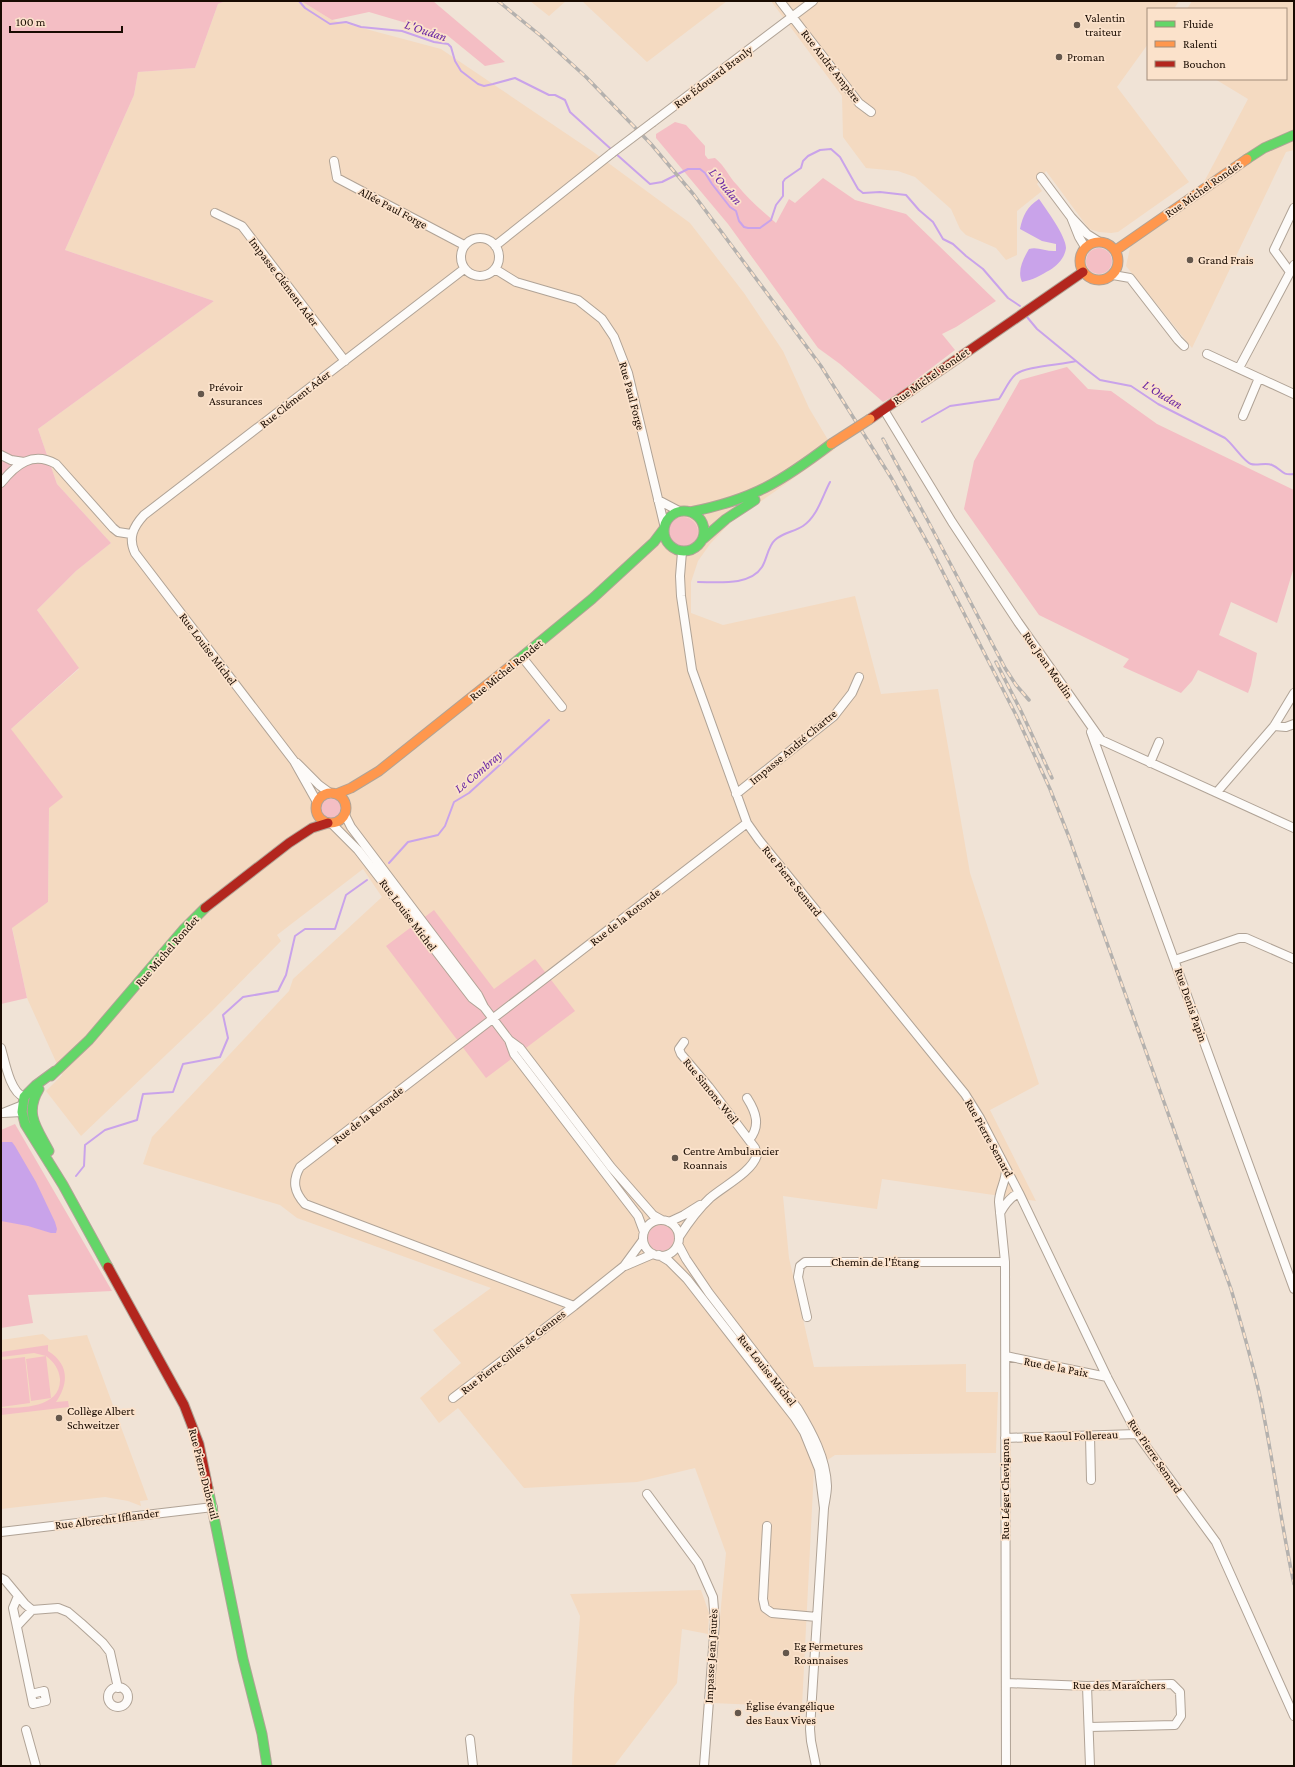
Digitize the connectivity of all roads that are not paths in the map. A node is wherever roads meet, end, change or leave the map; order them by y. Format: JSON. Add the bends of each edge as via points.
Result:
{"nodes":[{"id":1,"x":780,"y":1,"type":"edge"},
{"id":2,"x":813,"y":1,"type":"edge"},
{"id":3,"x":792,"y":17,"type":"junction"},
{"id":4,"x":871,"y":112,"type":"dead end"},
{"id":5,"x":1294,"y":135,"type":"edge"},
{"id":6,"x":334,"y":161,"type":"dead end"},
{"id":7,"x":1041,"y":177,"type":"dead end"},
{"id":8,"x":1294,"y":208,"type":"edge"},
{"id":9,"x":215,"y":213,"type":"dead end"},
{"id":10,"x":1071,"y":217,"type":"junction"},
{"id":11,"x":1098,"y":241,"type":"junction"},
{"id":12,"x":464,"y":245,"type":"junction"},
{"id":13,"x":495,"y":246,"type":"junction"},
{"id":14,"x":1085,"y":247,"type":"junction"},
{"id":15,"x":1116,"y":250,"type":"junction"},
{"id":16,"x":1292,"y":268,"type":"edge"},
{"id":17,"x":464,"y":269,"type":"junction"},
{"id":18,"x":495,"y":269,"type":"junction"},
{"id":19,"x":1083,"y":272,"type":"junction"},
{"id":20,"x":1113,"y":275,"type":"junction"},
{"id":21,"x":1184,"y":346,"type":"dead end"},
{"id":22,"x":1207,"y":354,"type":"dead end"},
{"id":23,"x":345,"y":360,"type":"junction"},
{"id":24,"x":1238,"y":368,"type":"junction"},
{"id":25,"x":1259,"y":378,"type":"junction"},
{"id":26,"x":1294,"y":394,"type":"edge"},
{"id":27,"x":884,"y":410,"type":"junction"},
{"id":28,"x":1244,"y":416,"type":"dead end"},
{"id":29,"x":1,"y":455,"type":"edge"},
{"id":30,"x":24,"y":462,"type":"junction"},
{"id":31,"x":779,"y":480,"type":"junction"},
{"id":32,"x":1,"y":483,"type":"edge"},
{"id":33,"x":658,"y":500,"type":"junction"},
{"id":34,"x":679,"y":511,"type":"junction"},
{"id":35,"x":690,"y":512,"type":"junction"},
{"id":36,"x":664,"y":527,"type":"junction"},
{"id":37,"x":132,"y":534,"type":"junction"},
{"id":38,"x":703,"y":539,"type":"junction"},
{"id":39,"x":672,"y":548,"type":"junction"},
{"id":40,"x":682,"y":552,"type":"junction"},
{"id":41,"x":630,"y":565,"type":"junction"},
{"id":42,"x":522,"y":657,"type":"junction"},
{"id":43,"x":858,"y":677,"type":"dead end"},
{"id":44,"x":1294,"y":693,"type":"edge"},
{"id":45,"x":562,"y":708,"type":"dead end"},
{"id":46,"x":1088,"y":722,"type":"junction"},
{"id":47,"x":1294,"y":724,"type":"edge"},
{"id":48,"x":1274,"y":726,"type":"junction"},
{"id":49,"x":1159,"y":742,"type":"dead end"},
{"id":50,"x":294,"y":761,"type":"junction"},
{"id":51,"x":1150,"y":762,"type":"junction"},
{"id":52,"x":379,"y":770,"type":"junction"},
{"id":53,"x":1217,"y":792,"type":"junction"},
{"id":54,"x":333,"y":793,"type":"junction"},
{"id":55,"x":736,"y":794,"type":"junction"},
{"id":56,"x":317,"y":802,"type":"junction"},
{"id":57,"x":316,"y":811,"type":"junction"},
{"id":58,"x":345,"y":812,"type":"junction"},
{"id":59,"x":330,"y":823,"type":"junction"},
{"id":60,"x":747,"y":823,"type":"junction"},
{"id":61,"x":1294,"y":828,"type":"edge"},
{"id":62,"x":289,"y":843,"type":"junction"},
{"id":63,"x":1175,"y":960,"type":"junction"},
{"id":64,"x":1294,"y":960,"type":"edge"},
{"id":65,"x":484,"y":1007,"type":"junction"},
{"id":66,"x":492,"y":1019,"type":"junction"},
{"id":67,"x":509,"y":1040,"type":"junction"},
{"id":68,"x":684,"y":1042,"type":"dead end"},
{"id":69,"x":1,"y":1048,"type":"edge"},
{"id":70,"x":747,"y":1098,"type":"dead end"},
{"id":71,"x":26,"y":1104,"type":"junction"},
{"id":72,"x":2,"y":1113,"type":"edge"},
{"id":73,"x":749,"y":1140,"type":"junction"},
{"id":74,"x":1006,"y":1168,"type":"junction"},
{"id":75,"x":63,"y":1185,"type":"junction"},
{"id":76,"x":1003,"y":1187,"type":"junction"},
{"id":77,"x":1019,"y":1193,"type":"junction"},
{"id":78,"x":709,"y":1199,"type":"junction"},
{"id":79,"x":1000,"y":1212,"type":"junction"},
{"id":80,"x":666,"y":1221,"type":"junction"},
{"id":81,"x":644,"y":1236,"type":"junction"},
{"id":82,"x":678,"y":1241,"type":"junction"},
{"id":83,"x":656,"y":1254,"type":"junction"},
{"id":84,"x":1005,"y":1262,"type":"junction"},
{"id":85,"x":624,"y":1266,"type":"junction"},
{"id":86,"x":1294,"y":1289,"type":"edge"},
{"id":87,"x":574,"y":1306,"type":"junction"},
{"id":88,"x":807,"y":1317,"type":"dead end"},
{"id":89,"x":1006,"y":1356,"type":"junction"},
{"id":90,"x":1107,"y":1377,"type":"junction"},
{"id":91,"x":453,"y":1398,"type":"dead end"},
{"id":92,"x":1137,"y":1434,"type":"junction"},
{"id":93,"x":1090,"y":1436,"type":"junction"},
{"id":94,"x":1005,"y":1438,"type":"junction"},
{"id":95,"x":1091,"y":1480,"type":"dead end"},
{"id":96,"x":647,"y":1494,"type":"dead end"},
{"id":97,"x":213,"y":1507,"type":"junction"},
{"id":98,"x":824,"y":1508,"type":"junction"},
{"id":99,"x":768,"y":1526,"type":"dead end"},
{"id":100,"x":1,"y":1532,"type":"edge"},
{"id":101,"x":1,"y":1578,"type":"edge"},
{"id":102,"x":18,"y":1596,"type":"junction"},
{"id":103,"x":32,"y":1610,"type":"junction"},
{"id":104,"x":817,"y":1617,"type":"junction"},
{"id":105,"x":17,"y":1626,"type":"junction"},
{"id":106,"x":1006,"y":1683,"type":"junction"},
{"id":107,"x":1087,"y":1686,"type":"junction"},
{"id":108,"x":118,"y":1688,"type":"dead end"},
{"id":109,"x":31,"y":1694,"type":"dead end"},
{"id":110,"x":1294,"y":1716,"type":"edge"},
{"id":111,"x":1088,"y":1727,"type":"junction"},
{"id":112,"x":26,"y":1730,"type":"dead end"},
{"id":113,"x":470,"y":1739,"type":"dead end"},
{"id":114,"x":36,"y":1766,"type":"edge"},
{"id":115,"x":267,"y":1766,"type":"edge"},
{"id":116,"x":473,"y":1766,"type":"edge"},
{"id":117,"x":704,"y":1766,"type":"edge"},
{"id":118,"x":816,"y":1766,"type":"edge"},
{"id":119,"x":1006,"y":1766,"type":"edge"},
{"id":120,"x":1090,"y":1766,"type":"edge"}],
"edges":[{"from":1,"to":3,"type":"street","name":"Rue André Ampère"},
{"from":2,"to":3,"type":"street","name":"Rue Édouard Branly"},
{"from":3,"to":4,"type":"street","name":"Rue André Ampère","via":[[859,103]]},
{"from":3,"to":13,"type":"street","name":"Rue Édouard Branly","bridge":true,"via":[[612,153]]},
{"from":5,"to":15,"type":"street","name":"Rue Michel Rondet","via":[[1264,148],[1245,160]]},
{"from":6,"to":12,"type":"street","name":"Allée Paul Forge","via":[[337,178]]},
{"from":7,"to":10,"type":"street"},
{"from":8,"to":16,"type":"street","via":[[1274,250]]},
{"from":9,"to":23,"type":"street","name":"Impasse Clément Ader","via":[[242,226]]},
{"from":10,"to":11,"type":"street","via":[[1087,234]]},
{"from":10,"to":14,"type":"street"},
{"from":11,"to":14,"type":"street"},
{"from":11,"to":15,"type":"street","via":[[1108,243]]},
{"from":12,"to":13,"type":"street","via":[[474,238],[481,238],[491,241]]},
{"from":12,"to":17,"type":"street","via":[[460,259]]},
{"from":13,"to":18,"type":"street","via":[[499,255]]},
{"from":14,"to":19,"type":"street","via":[[1080,262]]},
{"from":15,"to":20,"type":"street","via":[[1119,263]]},
{"from":16,"to":24,"type":"street"},
{"from":17,"to":18,"type":"street","via":[[480,276]]},
{"from":17,"to":23,"type":"street","name":"Rue Clément Ader"},
{"from":18,"to":33,"type":"street","name":"Rue Paul Forge","via":[[516,282],[578,300],[602,319],[614,337],[628,372]]},
{"from":19,"to":20,"type":"street","via":[[1088,277],[1101,280]]},
{"from":19,"to":27,"type":"street","name":"Rue Michel Rondet"},
{"from":20,"to":21,"type":"street","via":[[1130,278]]},
{"from":22,"to":24,"type":"street"},
{"from":23,"to":37,"type":"street","name":"Rue Clément Ader","via":[[144,515]]},
{"from":24,"to":25,"type":"street"},
{"from":25,"to":26,"type":"street"},
{"from":25,"to":28,"type":"street"},
{"from":27,"to":31,"type":"street","name":"Rue Michel Rondet","bridge":true},
{"from":27,"to":46,"type":"street","name":"Rue Jean Moulin","via":[[952,522]]},
{"from":29,"to":30,"type":"street"},
{"from":30,"to":32,"type":"street","via":[[14,468]]},
{"from":30,"to":37,"type":"street","via":[[39,458],[56,464],[113,528],[118,532]]},
{"from":31,"to":35,"type":"street","name":"Rue Michel Rondet","via":[[740,500]]},
{"from":31,"to":38,"type":"street","name":"Rue Michel Rondet"},
{"from":33,"to":34,"type":"street"},
{"from":33,"to":36,"type":"street","name":"Rue Paul Forge"},
{"from":34,"to":35,"type":"street"},
{"from":34,"to":36,"type":"street","via":[[668,518]]},
{"from":35,"to":38,"type":"street","via":[[702,521]]},
{"from":36,"to":39,"type":"street","via":[[665,540]]},
{"from":36,"to":41,"type":"street","name":"Rue Michel Rondet","via":[[654,542]]},
{"from":37,"to":50,"type":"street","name":"Rue Louise Michel","via":[[132,548],[135,553]]},
{"from":38,"to":40,"type":"street","via":[[695,548]]},
{"from":39,"to":40,"type":"street"},
{"from":39,"to":41,"type":"street","name":"Rue Michel Rondet","via":[[655,548]]},
{"from":40,"to":55,"type":"street","name":"Rue Pierre Semard","via":[[681,596],[692,670]]},
{"from":41,"to":42,"type":"street","name":"Rue Michel Rondet","via":[[592,600]]},
{"from":42,"to":45,"type":"street"},
{"from":42,"to":52,"type":"street","name":"Rue Michel Rondet"},
{"from":43,"to":55,"type":"street","name":"Impasse André Chartre","via":[[852,693],[834,716]]},
{"from":44,"to":48,"type":"street"},
{"from":46,"to":51,"type":"street","name":"Rue Jean Moulin","via":[[1101,740]]},
{"from":46,"to":63,"type":"street","name":"Rue Denis Papin"},
{"from":47,"to":48,"type":"street"},
{"from":48,"to":53,"type":"street"},
{"from":49,"to":51,"type":"street"},
{"from":50,"to":54,"type":"street","name":"Rue Louise Michel","via":[[319,785]]},
{"from":50,"to":56,"type":"street","name":"Rue Louise Michel"},
{"from":51,"to":53,"type":"street","name":"Rue Jean Moulin"},
{"from":52,"to":54,"type":"street","name":"Rue Michel Rondet","via":[[351,788]]},
{"from":52,"to":58,"type":"street","name":"Rue Michel Rondet","via":[[355,793]]},
{"from":53,"to":61,"type":"street","name":"Rue Jean Moulin"},
{"from":54,"to":56,"type":"street","via":[[322,795]]},
{"from":54,"to":58,"type":"street","via":[[344,800]]},
{"from":55,"to":60,"type":"street","name":"Rue Pierre Semard"},
{"from":56,"to":57,"type":"street"},
{"from":57,"to":59,"type":"street","via":[[320,819]]},
{"from":57,"to":62,"type":"street","name":"Rue Michel Rondet"},
{"from":58,"to":59,"type":"street","via":[[337,822]]},
{"from":58,"to":65,"type":"street","name":"Rue Louise Michel","via":[[351,827],[478,995]]},
{"from":59,"to":62,"type":"street","name":"Rue Michel Rondet","via":[[312,828]]},
{"from":59,"to":65,"type":"street","name":"Rue Louise Michel","via":[[358,850],[472,998]]},
{"from":60,"to":66,"type":"street","name":"Rue de la Rotonde"},
{"from":60,"to":74,"type":"street","name":"Rue Pierre Semard","via":[[965,1094]]},
{"from":62,"to":71,"type":"street","name":"Rue Michel Rondet","via":[[205,908],[88,1040],[55,1071]]},
{"from":63,"to":64,"type":"street","via":[[1239,938],[1246,938]]},
{"from":63,"to":86,"type":"street","name":"Rue Denis Papin"},
{"from":65,"to":66,"type":"street","name":"Rue Louise Michel"},
{"from":66,"to":67,"type":"street","name":"Rue Louise Michel"},
{"from":66,"to":87,"type":"street","name":"Rue de la Rotonde","via":[[300,1167],[295,1176],[295,1187],[305,1204]]},
{"from":67,"to":80,"type":"street","name":"Rue Louise Michel","via":[[520,1048],[611,1167],[653,1215]]},
{"from":67,"to":81,"type":"street","name":"Rue Louise Michel","via":[[514,1054],[638,1216]]},
{"from":68,"to":73,"type":"street","name":"Rue Simone Weil","via":[[679,1049],[681,1054]]},
{"from":69,"to":71,"type":"street","via":[[14,1090]]},
{"from":70,"to":73,"type":"street","name":"Rue Simone Weil","via":[[755,1110],[757,1126]]},
{"from":71,"to":72,"type":"street"},
{"from":71,"to":75,"type":"street","name":"Rue Pierre Dubreuil"},
{"from":71,"to":75,"type":"street","name":"Rue Pierre Dubreuil","via":[[25,1124]]},
{"from":73,"to":78,"type":"street","name":"Rue Simone Weil","via":[[758,1154],[753,1165]]},
{"from":74,"to":76,"type":"street","name":"Rue Léger Chevignon"},
{"from":74,"to":77,"type":"street","name":"Rue Pierre Semard"},
{"from":75,"to":97,"type":"street","name":"Rue Pierre Dubreuil","via":[[188,1412],[199,1444]]},
{"from":76,"to":77,"type":"street","via":[[1013,1188]]},
{"from":76,"to":79,"type":"street","name":"Rue Léger Chevignon","via":[[999,1193]]},
{"from":77,"to":79,"type":"street","via":[[1009,1200]]},
{"from":77,"to":90,"type":"street","name":"Rue Pierre Semard"},
{"from":78,"to":80,"type":"street","via":[[684,1215]]},
{"from":78,"to":82,"type":"street","name":"Rue Simone Weil","via":[[688,1222]]},
{"from":79,"to":84,"type":"street","name":"Rue Léger Chevignon"},
{"from":80,"to":81,"type":"street","via":[[651,1223]]},
{"from":80,"to":82,"type":"street","via":[[676,1228]]},
{"from":81,"to":83,"type":"street","via":[[648,1250]]},
{"from":81,"to":85,"type":"street"},
{"from":82,"to":83,"type":"street","via":[[670,1253]]},
{"from":82,"to":98,"type":"street","name":"Rue Louise Michel","via":[[686,1259],[709,1293],[798,1409],[809,1428],[825,1469],[827,1487]]},
{"from":83,"to":85,"type":"street"},
{"from":83,"to":98,"type":"street","name":"Rue Louise Michel","via":[[669,1261],[687,1279],[795,1418],[804,1432],[819,1469]]},
{"from":84,"to":88,"type":"street","name":"Chemin de l'Étang","via":[[805,1262],[798,1271]]},
{"from":84,"to":89,"type":"street","name":"Rue Léger Chevignon"},
{"from":85,"to":87,"type":"street"},
{"from":87,"to":91,"type":"street","name":"Rue Pierre Gilles de Gennes"},
{"from":89,"to":90,"type":"street","name":"Rue de la Paix"},
{"from":89,"to":94,"type":"street","name":"Rue Léger Chevignon"},
{"from":90,"to":92,"type":"street","name":"Rue Pierre Semard"},
{"from":92,"to":93,"type":"street","name":"Rue Raoul Follereau"},
{"from":92,"to":110,"type":"street","name":"Rue Pierre Semard","via":[[1216,1542]]},
{"from":93,"to":94,"type":"street","name":"Rue Raoul Follereau"},
{"from":93,"to":95,"type":"street"},
{"from":94,"to":106,"type":"street","name":"Rue Léger Chevignon"},
{"from":96,"to":117,"type":"street","name":"Impasse Jean Jaurès","via":[[698,1563],[713,1597],[714,1622]]},
{"from":97,"to":100,"type":"street","name":"Rue Albrecht Ifflander"},
{"from":97,"to":115,"type":"street","name":"Rue Pierre Dubreuil"},
{"from":98,"to":104,"type":"street","name":"Rue Louise Michel"},
{"from":99,"to":104,"type":"street","via":[[763,1599],[765,1608],[772,1613]]},
{"from":101,"to":102,"type":"street"},
{"from":102,"to":103,"type":"street"},
{"from":102,"to":105,"type":"street","via":[[13,1608]]},
{"from":103,"to":105,"type":"street"},
{"from":103,"to":108,"type":"street","via":[[58,1608],[81,1622],[110,1652]]},
{"from":104,"to":118,"type":"street","name":"Rue Louise Michel","via":[[810,1729]]},
{"from":105,"to":109,"type":"street"},
{"from":106,"to":107,"type":"street","name":"Rue des Maraîchers"},
{"from":106,"to":119,"type":"street","name":"Rue Léger Chevignon"},
{"from":107,"to":111,"type":"street"},
{"from":107,"to":111,"type":"street","name":"Rue des Maraîchers","via":[[1172,1684],[1180,1692],[1181,1716],[1176,1725]]},
{"from":111,"to":120,"type":"street"},
{"from":112,"to":114,"type":"street"},
{"from":113,"to":116,"type":"street"}]}
